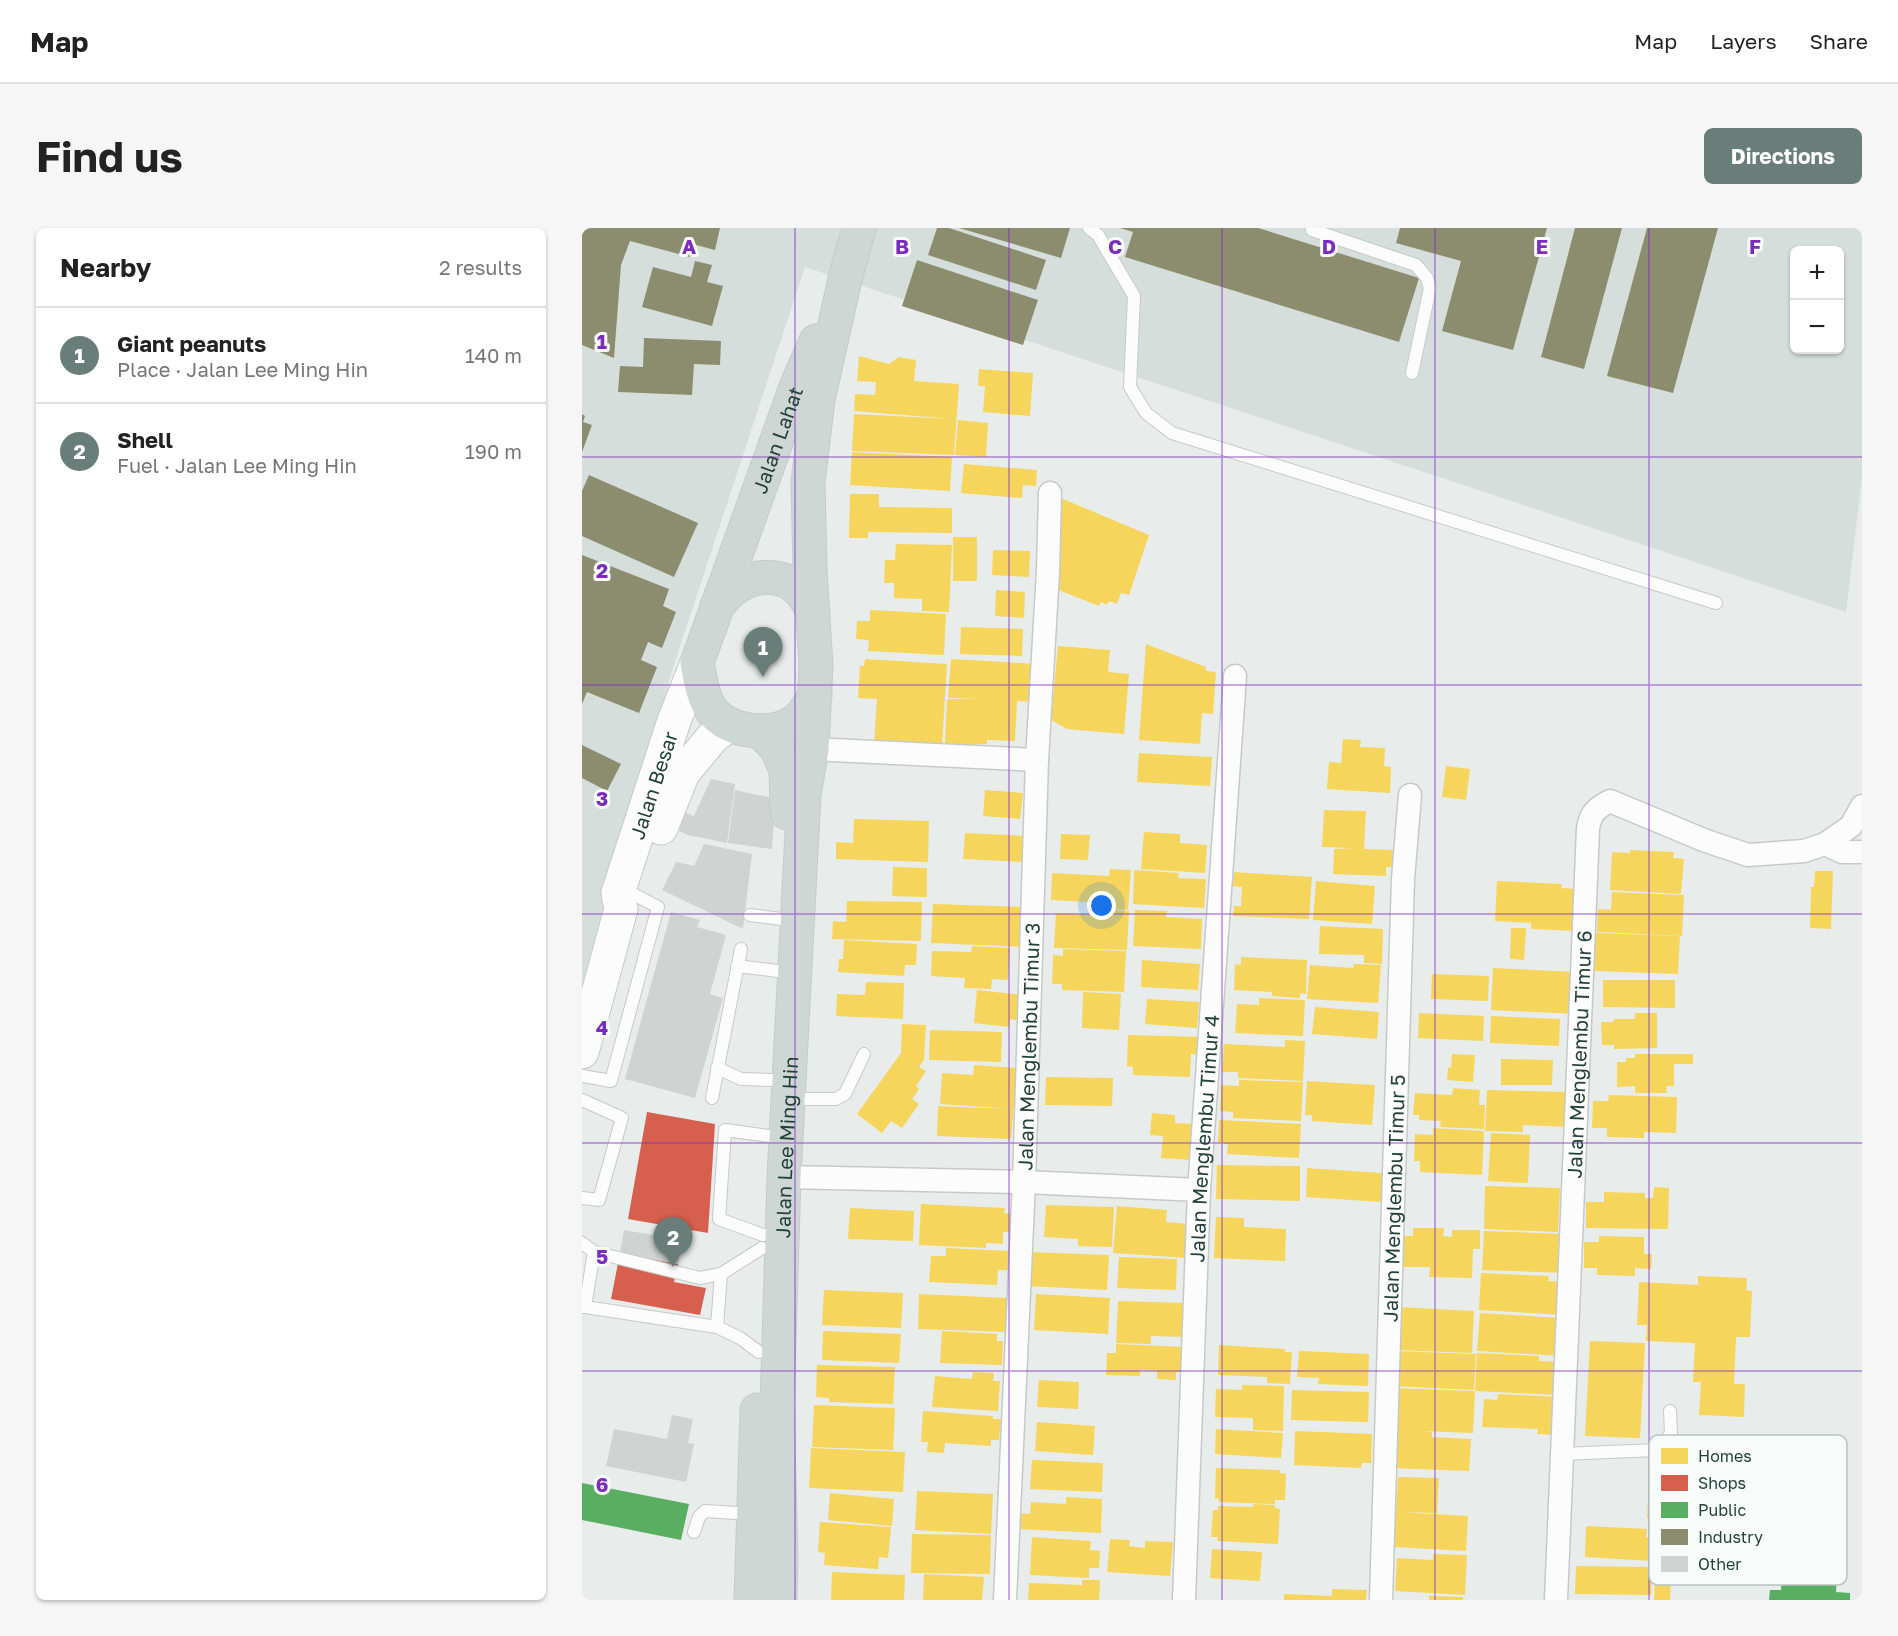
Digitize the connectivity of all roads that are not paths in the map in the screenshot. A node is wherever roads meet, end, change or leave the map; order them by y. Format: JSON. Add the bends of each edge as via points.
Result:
{"nodes":[{"id":1,"x":859,"y":228,"type":"edge"},
{"id":2,"x":1089,"y":228,"type":"edge"},
{"id":3,"x":1310,"y":229,"type":"edge"},
{"id":4,"x":845,"y":279,"type":"junction"},
{"id":5,"x":1412,"y":373,"type":"dead end"},
{"id":6,"x":1050,"y":493,"type":"dead end"},
{"id":7,"x":1716,"y":603,"type":"dead end"},
{"id":8,"x":717,"y":606,"type":"junction"},
{"id":9,"x":813,"y":611,"type":"junction"},
{"id":10,"x":697,"y":663,"type":"junction"},
{"id":11,"x":1235,"y":676,"type":"dead end"},
{"id":12,"x":815,"y":696,"type":"junction"},
{"id":13,"x":728,"y":725,"type":"junction"},
{"id":14,"x":760,"y":731,"type":"junction"},
{"id":15,"x":812,"y":749,"type":"junction"},
{"id":16,"x":1037,"y":760,"type":"junction"},
{"id":17,"x":1410,"y":795,"type":"dead end"},
{"id":18,"x":1862,"y":806,"type":"edge"},
{"id":19,"x":1825,"y":844,"type":"junction"},
{"id":20,"x":1862,"y":852,"type":"edge"},
{"id":21,"x":628,"y":902,"type":"junction"},
{"id":22,"x":741,"y":949,"type":"dead end"},
{"id":23,"x":737,"y":966,"type":"junction"},
{"id":24,"x":778,"y":971,"type":"junction"},
{"id":25,"x":582,"y":1052,"type":"edge"},
{"id":26,"x":864,"y":1054,"type":"dead end"},
{"id":27,"x":717,"y":1068,"type":"junction"},
{"id":28,"x":582,"y":1076,"type":"edge"},
{"id":29,"x":780,"y":1090,"type":"junction"},
{"id":30,"x":712,"y":1098,"type":"dead end"},
{"id":31,"x":582,"y":1100,"type":"edge"},
{"id":32,"x":769,"y":1136,"type":"junction"},
{"id":33,"x":784,"y":1177,"type":"junction"},
{"id":34,"x":1024,"y":1182,"type":"junction"},
{"id":35,"x":1199,"y":1190,"type":"junction"},
{"id":36,"x":582,"y":1198,"type":"edge"},
{"id":37,"x":763,"y":1241,"type":"junction"},
{"id":38,"x":582,"y":1243,"type":"edge"},
{"id":39,"x":594,"y":1252,"type":"junction"},
{"id":40,"x":721,"y":1274,"type":"junction"},
{"id":41,"x":583,"y":1307,"type":"edge"},
{"id":42,"x":717,"y":1327,"type":"junction"},
{"id":43,"x":759,"y":1352,"type":"junction"},
{"id":44,"x":1670,"y":1411,"type":"dead end"},
{"id":45,"x":1670,"y":1435,"type":"edge"},
{"id":46,"x":1649,"y":1449,"type":"edge"},
{"id":47,"x":1562,"y":1454,"type":"junction"},
{"id":48,"x":753,"y":1514,"type":"junction"},
{"id":49,"x":694,"y":1532,"type":"dead end"},
{"id":50,"x":782,"y":1590,"type":"edge"},
{"id":51,"x":751,"y":1600,"type":"edge"},
{"id":52,"x":1005,"y":1600,"type":"edge"},
{"id":53,"x":1184,"y":1600,"type":"edge"},
{"id":54,"x":1381,"y":1600,"type":"edge"},
{"id":55,"x":1556,"y":1600,"type":"edge"}],
"edges":[{"from":1,"to":4,"type":"main road","name":"Jalan Lahat"},
{"from":2,"to":7,"type":"lane","via":[[1098,235],[1134,296],[1130,387],[1146,412],[1172,433]]},
{"from":3,"to":5,"type":"lane","via":[[1416,264],[1427,278],[1430,288]]},
{"from":4,"to":8,"type":"main road","name":"Jalan Lahat","via":[[796,387]]},
{"from":4,"to":9,"type":"main road","name":"Jalan Lahat","via":[[818,400],[808,482]]},
{"from":6,"to":16,"type":"street","name":"Jalan Menglembu Timur 3"},
{"from":8,"to":9,"type":"main road","via":[[735,588],[755,578],[774,577],[802,593]]},
{"from":8,"to":10,"type":"main road"},
{"from":9,"to":12,"type":"main road"},
{"from":10,"to":13,"type":"main road","via":[[703,691],[713,711]]},
{"from":10,"to":21,"type":"main road","name":"Jalan Besar","via":[[618,893]]},
{"from":11,"to":35,"type":"street","name":"Jalan Menglembu Timur 4"},
{"from":12,"to":14,"type":"main road","via":[[796,721],[778,730]]},
{"from":12,"to":15,"type":"main road","name":"Jalan Lee Ming Hin"},
{"from":13,"to":14,"type":"main road"},
{"from":13,"to":21,"type":"main road","name":"Jalan Besar","via":[[682,773]]},
{"from":14,"to":24,"type":"main road","name":"Jalan Lee Ming Hin","via":[[777,749],[786,770],[788,799],[765,917]]},
{"from":15,"to":16,"type":"street"},
{"from":15,"to":29,"type":"main road","name":"Jalan Lee Ming Hin","via":[[804,794]]},
{"from":16,"to":34,"type":"street","name":"Jalan Menglembu Timur 3"},
{"from":17,"to":54,"type":"street","name":"Jalan Menglembu Timur 5","via":[[1403,879]]},
{"from":18,"to":19,"type":"street","name":"Jalan Menglembu Timur 6","via":[[1851,826]]},
{"from":19,"to":20,"type":"street","via":[[1842,852]]},
{"from":19,"to":47,"type":"street","name":"Jalan Menglembu Timur 6","via":[[1804,851],[1748,855],[1610,801],[1590,817]]},
{"from":21,"to":25,"type":"main road","name":"Jalan Besar"},
{"from":21,"to":28,"type":"lane","via":[[658,907],[611,1081]]},
{"from":22,"to":23,"type":"lane"},
{"from":23,"to":24,"type":"lane"},
{"from":23,"to":27,"type":"lane"},
{"from":24,"to":29,"type":"main road","name":"Jalan Lee Ming Hin"},
{"from":26,"to":29,"type":"lane","via":[[845,1094],[836,1099]]},
{"from":27,"to":29,"type":"lane"},
{"from":27,"to":30,"type":"lane"},
{"from":29,"to":32,"type":"main road","name":"Jalan Lee Ming Hin"},
{"from":29,"to":33,"type":"main road","name":"Jalan Lee Ming Hin"},
{"from":31,"to":36,"type":"lane","via":[[622,1118],[599,1200]]},
{"from":32,"to":37,"type":"main road","name":"Jalan Lee Ming Hin"},
{"from":32,"to":37,"type":"lane","via":[[725,1130],[719,1220]]},
{"from":33,"to":34,"type":"street"},
{"from":33,"to":50,"type":"main road","name":"Jalan Lee Ming Hin","via":[[777,1405]]},
{"from":34,"to":35,"type":"street"},
{"from":34,"to":52,"type":"street","name":"Jalan Menglembu Timur 3"},
{"from":35,"to":53,"type":"street","name":"Jalan Menglembu Timur 4"},
{"from":37,"to":40,"type":"lane"},
{"from":37,"to":43,"type":"main road","name":"Jalan Lee Ming Hin"},
{"from":38,"to":39,"type":"lane"},
{"from":39,"to":40,"type":"lane","via":[[688,1276]]},
{"from":39,"to":41,"type":"lane"},
{"from":40,"to":42,"type":"lane"},
{"from":41,"to":42,"type":"lane"},
{"from":42,"to":43,"type":"lane"},
{"from":43,"to":48,"type":"main road","name":"Jalan Lee Ming Hin"},
{"from":44,"to":45,"type":"lane"},
{"from":46,"to":47,"type":"lane"},
{"from":47,"to":55,"type":"street","name":"Jalan Menglembu Timur 6"},
{"from":48,"to":49,"type":"lane","via":[[705,1511]]},
{"from":48,"to":51,"type":"main road","name":"Jalan Lee Ming Hin"}]}
